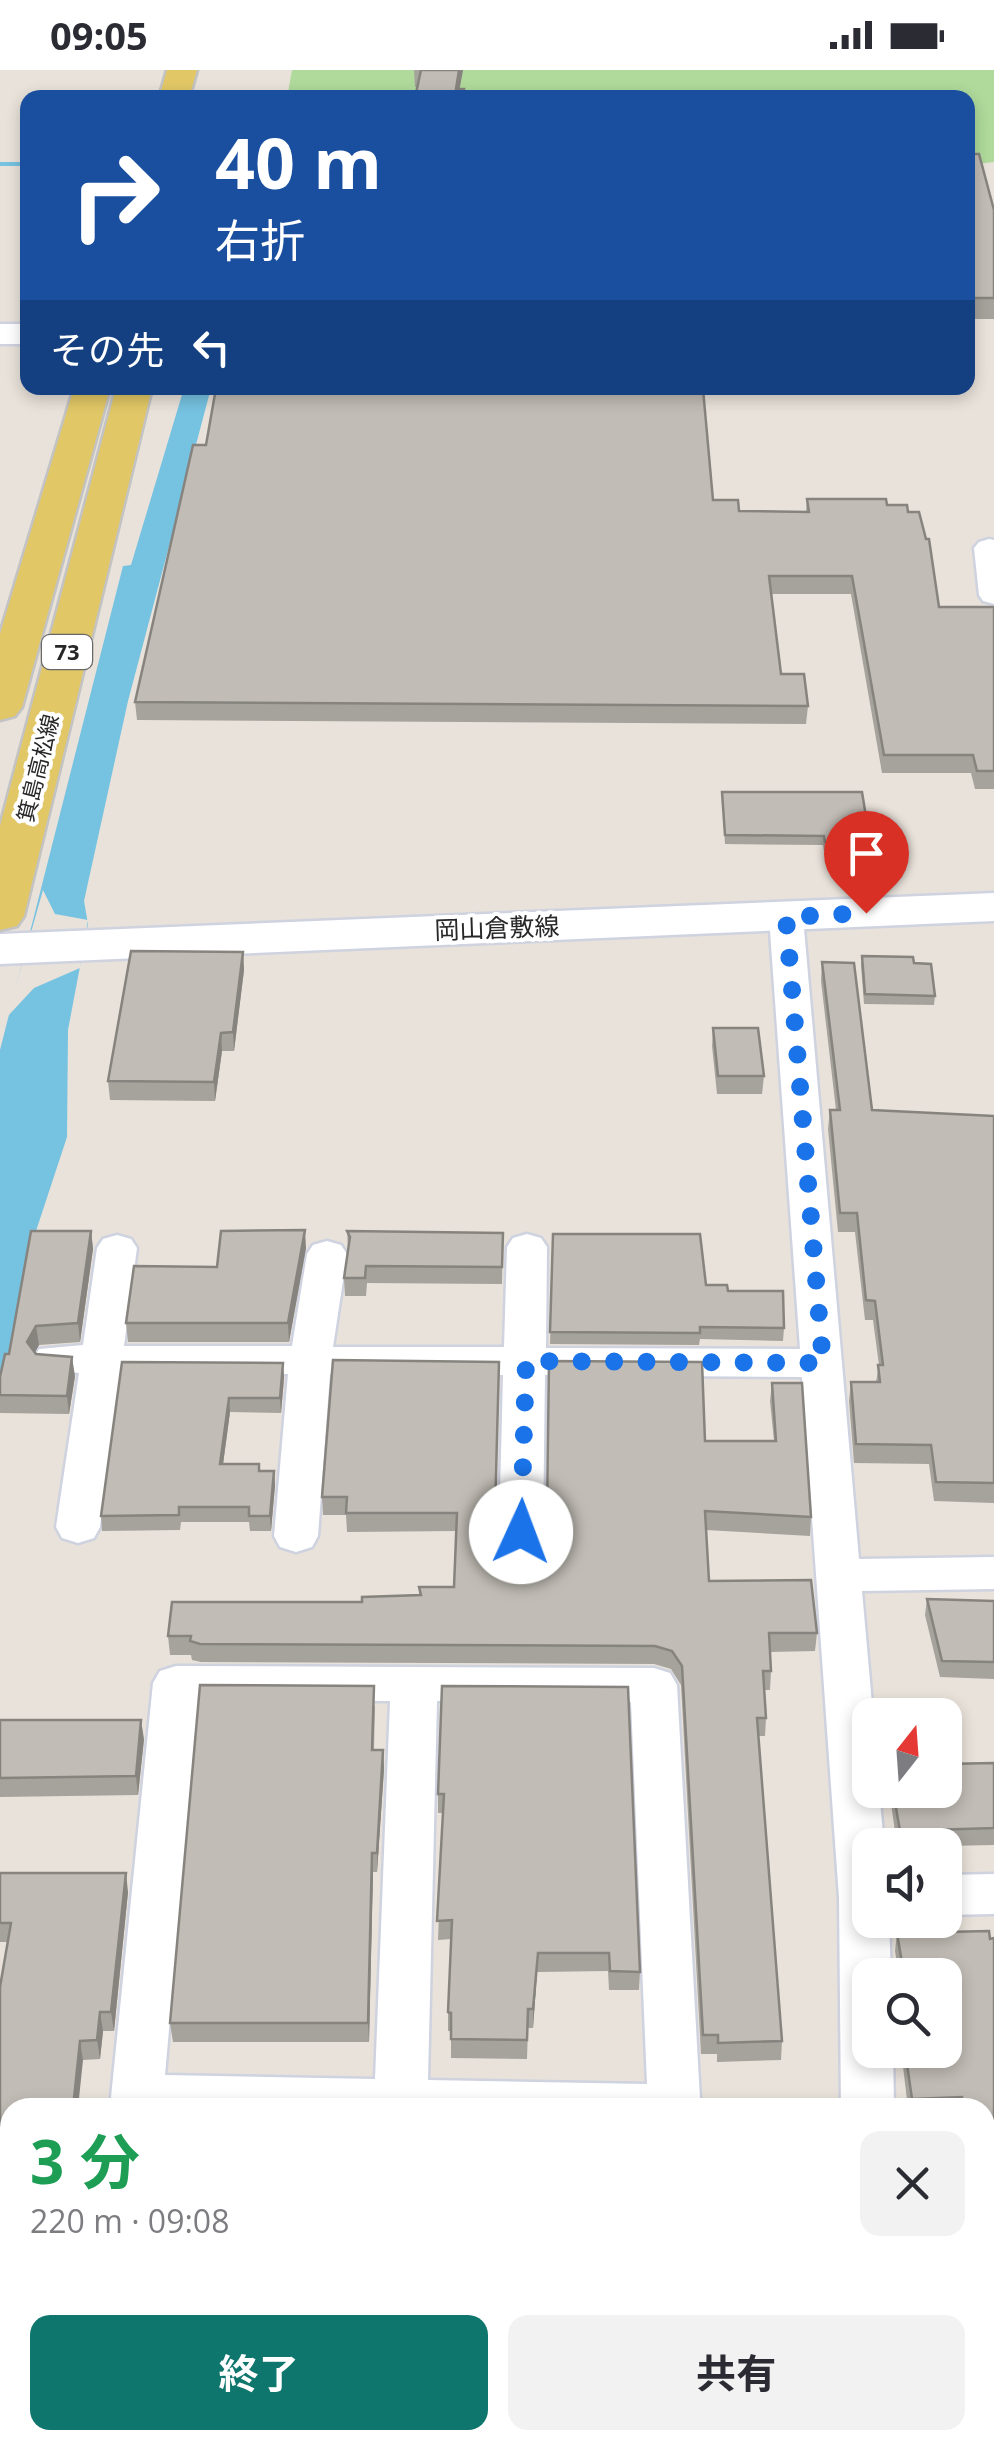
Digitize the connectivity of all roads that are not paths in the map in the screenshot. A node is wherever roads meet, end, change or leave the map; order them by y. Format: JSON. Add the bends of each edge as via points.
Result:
{"nodes":[{"id":1,"x":90,"y":395,"type":"edge"},
{"id":2,"x":132,"y":395,"type":"edge"},
{"id":3,"x":994,"y":548,"type":"edge"},
{"id":4,"x":994,"y":595,"type":"edge"},
{"id":5,"x":0,"y":707,"type":"edge"},
{"id":6,"x":994,"y":907,"type":"edge"},
{"id":7,"x":786,"y":917,"type":"junction"},
{"id":8,"x":9,"y":938,"type":"edge"},
{"id":9,"x":527,"y":1247,"type":"dead end"},
{"id":10,"x":117,"y":1248,"type":"dead end"},
{"id":11,"x":327,"y":1254,"type":"dead end"},
{"id":12,"x":54,"y":1359,"type":"edge"},
{"id":13,"x":102,"y":1359,"type":"junction"},
{"id":14,"x":310,"y":1360,"type":"junction"},
{"id":15,"x":526,"y":1361,"type":"junction"},
{"id":16,"x":823,"y":1363,"type":"junction"},
{"id":17,"x":78,"y":1528,"type":"dead end"},
{"id":18,"x":521,"y":1532,"type":"edge"},
{"id":19,"x":296,"y":1536,"type":"dead end"},
{"id":20,"x":994,"y":1574,"type":"edge"},
{"id":21,"x":840,"y":1575,"type":"junction"},
{"id":22,"x":414,"y":1683,"type":"junction"},
{"id":23,"x":861,"y":1828,"type":"edge"},
{"id":24,"x":994,"y":1894,"type":"edge"},
{"id":25,"x":962,"y":1895,"type":"edge"},
{"id":26,"x":867,"y":1938,"type":"edge"},
{"id":27,"x":190,"y":2098,"type":"edge"},
{"id":28,"x":401,"y":2098,"type":"edge"},
{"id":29,"x":675,"y":2098,"type":"edge"},
{"id":30,"x":868,"y":2098,"type":"edge"}],
"edges":[{"from":1,"to":5,"type":"main road","number":"73"},
{"from":2,"to":8,"type":"main road","name":"箕島高松線","number":"73"},
{"from":3,"to":4,"type":"street"},
{"from":6,"to":7,"type":"main road","name":"岡山倉敷線"},
{"from":7,"to":8,"type":"main road","name":"岡山倉敷線","via":[[84,945]]},
{"from":7,"to":16,"type":"street"},
{"from":9,"to":15,"type":"street"},
{"from":10,"to":13,"type":"street"},
{"from":11,"to":14,"type":"street"},
{"from":12,"to":13,"type":"street"},
{"from":13,"to":14,"type":"street"},
{"from":13,"to":17,"type":"street"},
{"from":14,"to":15,"type":"street"},
{"from":14,"to":19,"type":"street"},
{"from":15,"to":16,"type":"street"},
{"from":15,"to":18,"type":"street"},
{"from":16,"to":21,"type":"street"},
{"from":20,"to":21,"type":"street"},
{"from":21,"to":23,"type":"street"},
{"from":22,"to":27,"type":"street","via":[[176,1682],[137,2097]]},
{"from":22,"to":28,"type":"street"},
{"from":22,"to":29,"type":"street","via":[[654,1685]]},
{"from":24,"to":25,"type":"street"},
{"from":26,"to":30,"type":"street"}]}
